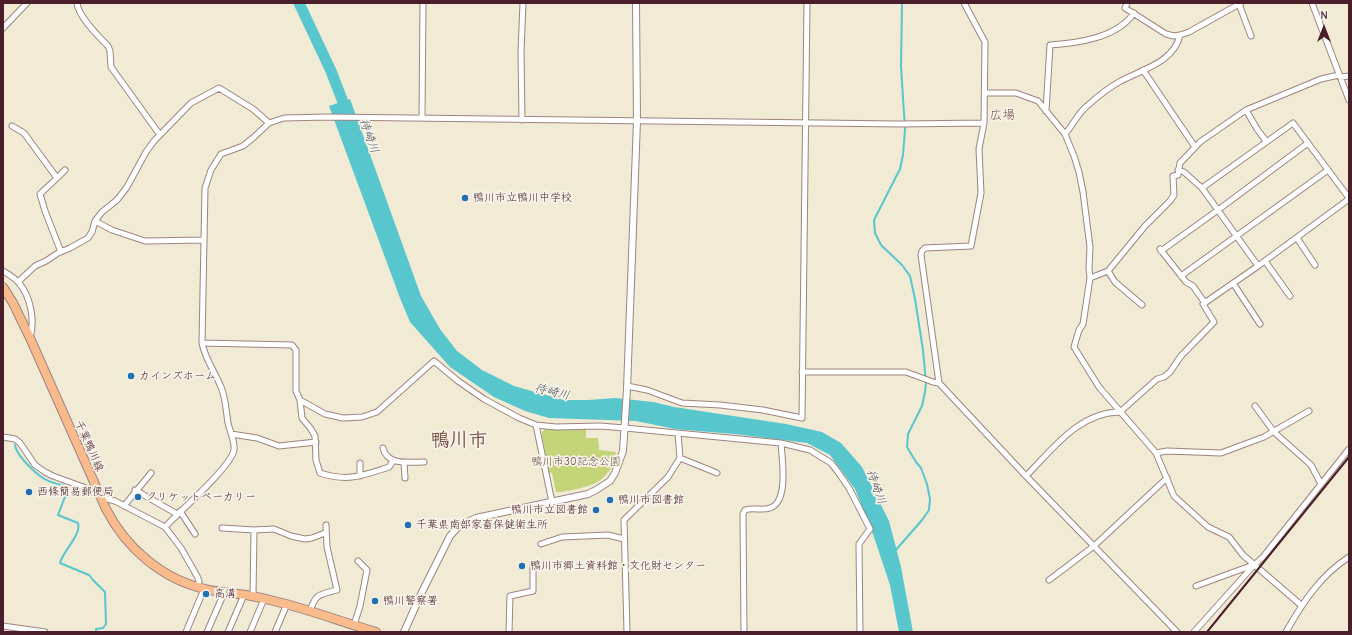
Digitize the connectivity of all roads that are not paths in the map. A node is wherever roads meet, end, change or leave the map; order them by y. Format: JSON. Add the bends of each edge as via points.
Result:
{"nodes":[{"id":1,"x":26,"y":3,"type":"edge"},
{"id":2,"x":77,"y":3,"type":"edge"},
{"id":3,"x":423,"y":3,"type":"edge"},
{"id":4,"x":523,"y":3,"type":"edge"},
{"id":5,"x":636,"y":3,"type":"edge"},
{"id":6,"x":807,"y":3,"type":"edge"},
{"id":7,"x":964,"y":3,"type":"edge"},
{"id":8,"x":1127,"y":3,"type":"edge"},
{"id":9,"x":1240,"y":3,"type":"edge"},
{"id":10,"x":1312,"y":3,"type":"edge"},
{"id":11,"x":1134,"y":14,"type":"junction"},
{"id":12,"x":3,"y":28,"type":"edge"},
{"id":13,"x":1180,"y":35,"type":"junction"},
{"id":14,"x":1251,"y":36,"type":"dead end"},
{"id":15,"x":1143,"y":70,"type":"junction"},
{"id":16,"x":1339,"y":76,"type":"junction"},
{"id":17,"x":1349,"y":76,"type":"edge"},
{"id":18,"x":985,"y":93,"type":"junction"},
{"id":19,"x":1349,"y":100,"type":"edge"},
{"id":20,"x":1246,"y":110,"type":"junction"},
{"id":21,"x":1046,"y":111,"type":"junction"},
{"id":22,"x":422,"y":118,"type":"junction"},
{"id":23,"x":522,"y":120,"type":"junction"},
{"id":24,"x":636,"y":121,"type":"junction"},
{"id":25,"x":268,"y":123,"type":"junction"},
{"id":26,"x":984,"y":123,"type":"junction"},
{"id":27,"x":806,"y":124,"type":"junction"},
{"id":28,"x":12,"y":126,"type":"dead end"},
{"id":29,"x":1065,"y":134,"type":"junction"},
{"id":30,"x":160,"y":135,"type":"junction"},
{"id":31,"x":1266,"y":141,"type":"junction"},
{"id":32,"x":1308,"y":143,"type":"junction"},
{"id":33,"x":1195,"y":147,"type":"junction"},
{"id":34,"x":65,"y":170,"type":"dead end"},
{"id":35,"x":1178,"y":170,"type":"junction"},
{"id":36,"x":1328,"y":170,"type":"junction"},
{"id":37,"x":57,"y":178,"type":"junction"},
{"id":38,"x":1202,"y":188,"type":"junction"},
{"id":39,"x":1349,"y":199,"type":"edge"},
{"id":40,"x":1218,"y":210,"type":"junction"},
{"id":41,"x":95,"y":221,"type":"junction"},
{"id":42,"x":1236,"y":236,"type":"junction"},
{"id":43,"x":1297,"y":238,"type":"junction"},
{"id":44,"x":204,"y":240,"type":"junction"},
{"id":45,"x":61,"y":252,"type":"junction"},
{"id":46,"x":1265,"y":261,"type":"junction"},
{"id":47,"x":1315,"y":265,"type":"dead end"},
{"id":48,"x":1258,"y":266,"type":"junction"},
{"id":49,"x":1108,"y":271,"type":"junction"},
{"id":50,"x":3,"y":272,"type":"edge"},
{"id":51,"x":1181,"y":276,"type":"junction"},
{"id":52,"x":1090,"y":278,"type":"junction"},
{"id":53,"x":18,"y":282,"type":"junction"},
{"id":54,"x":1233,"y":283,"type":"junction"},
{"id":55,"x":3,"y":287,"type":"edge"},
{"id":56,"x":1290,"y":296,"type":"dead end"},
{"id":57,"x":1205,"y":303,"type":"junction"},
{"id":58,"x":1142,"y":305,"type":"dead end"},
{"id":59,"x":1260,"y":324,"type":"dead end"},
{"id":60,"x":30,"y":338,"type":"junction"},
{"id":61,"x":202,"y":343,"type":"junction"},
{"id":62,"x":802,"y":372,"type":"junction"},
{"id":63,"x":939,"y":383,"type":"junction"},
{"id":64,"x":627,"y":388,"type":"junction"},
{"id":65,"x":300,"y":400,"type":"junction"},
{"id":66,"x":1255,"y":406,"type":"dead end"},
{"id":67,"x":1309,"y":411,"type":"dead end"},
{"id":68,"x":1120,"y":412,"type":"junction"},
{"id":69,"x":536,"y":425,"type":"junction"},
{"id":70,"x":625,"y":427,"type":"junction"},
{"id":71,"x":1274,"y":432,"type":"junction"},
{"id":72,"x":231,"y":434,"type":"junction"},
{"id":73,"x":678,"y":434,"type":"junction"},
{"id":74,"x":3,"y":438,"type":"edge"},
{"id":75,"x":316,"y":442,"type":"junction"},
{"id":76,"x":781,"y":443,"type":"junction"},
{"id":77,"x":383,"y":448,"type":"dead end"},
{"id":78,"x":1349,"y":449,"type":"edge"},
{"id":79,"x":1156,"y":453,"type":"junction"},
{"id":80,"x":680,"y":458,"type":"junction"},
{"id":81,"x":393,"y":461,"type":"junction"},
{"id":82,"x":404,"y":462,"type":"junction"},
{"id":83,"x":424,"y":462,"type":"dead end"},
{"id":84,"x":360,"y":463,"type":"dead end"},
{"id":85,"x":150,"y":473,"type":"dead end"},
{"id":86,"x":717,"y":473,"type":"dead end"},
{"id":87,"x":360,"y":476,"type":"junction"},
{"id":88,"x":1026,"y":476,"type":"junction"},
{"id":89,"x":405,"y":478,"type":"dead end"},
{"id":90,"x":1167,"y":478,"type":"junction"},
{"id":91,"x":1321,"y":484,"type":"junction"},
{"id":92,"x":135,"y":490,"type":"junction"},
{"id":93,"x":100,"y":497,"type":"junction"},
{"id":94,"x":552,"y":502,"type":"junction"},
{"id":95,"x":124,"y":506,"type":"junction"},
{"id":96,"x":179,"y":513,"type":"junction"},
{"id":97,"x":326,"y":525,"type":"dead end"},
{"id":98,"x":165,"y":527,"type":"junction"},
{"id":99,"x":222,"y":528,"type":"dead end"},
{"id":100,"x":254,"y":530,"type":"junction"},
{"id":101,"x":325,"y":533,"type":"junction"},
{"id":102,"x":194,"y":534,"type":"dead end"},
{"id":103,"x":624,"y":539,"type":"junction"},
{"id":104,"x":541,"y":544,"type":"dead end"},
{"id":105,"x":1094,"y":546,"type":"junction"},
{"id":106,"x":1349,"y":557,"type":"edge"},
{"id":107,"x":358,"y":561,"type":"dead end"},
{"id":108,"x":533,"y":564,"type":"dead end"},
{"id":109,"x":1254,"y":565,"type":"junction"},
{"id":110,"x":1050,"y":580,"type":"dead end"},
{"id":111,"x":1196,"y":586,"type":"dead end"},
{"id":112,"x":201,"y":588,"type":"junction"},
{"id":113,"x":224,"y":592,"type":"junction"},
{"id":114,"x":244,"y":595,"type":"junction"},
{"id":115,"x":253,"y":596,"type":"junction"},
{"id":116,"x":264,"y":599,"type":"junction"},
{"id":117,"x":287,"y":604,"type":"junction"},
{"id":118,"x":1301,"y":605,"type":"junction"},
{"id":119,"x":310,"y":611,"type":"junction"},
{"id":120,"x":354,"y":625,"type":"junction"},
{"id":121,"x":3,"y":626,"type":"edge"},
{"id":122,"x":45,"y":632,"type":"edge"},
{"id":123,"x":186,"y":632,"type":"edge"},
{"id":124,"x":207,"y":632,"type":"edge"},
{"id":125,"x":228,"y":632,"type":"edge"},
{"id":126,"x":250,"y":632,"type":"edge"},
{"id":127,"x":275,"y":632,"type":"edge"},
{"id":128,"x":376,"y":632,"type":"edge"},
{"id":129,"x":404,"y":632,"type":"edge"},
{"id":130,"x":509,"y":632,"type":"edge"},
{"id":131,"x":627,"y":632,"type":"edge"},
{"id":132,"x":744,"y":632,"type":"edge"},
{"id":133,"x":860,"y":632,"type":"edge"},
{"id":134,"x":1177,"y":632,"type":"edge"},
{"id":135,"x":1194,"y":632,"type":"edge"},
{"id":136,"x":1286,"y":632,"type":"edge"}],
"edges":[{"from":1,"to":12,"type":"street"},
{"from":2,"to":30,"type":"street","via":[[80,14],[108,46],[111,67]]},
{"from":3,"to":22,"type":"street"},
{"from":4,"to":23,"type":"street"},
{"from":5,"to":24,"type":"street"},
{"from":6,"to":27,"type":"street"},
{"from":7,"to":18,"type":"street","via":[[985,42]]},
{"from":8,"to":11,"type":"street","via":[[1125,8]]},
{"from":9,"to":13,"type":"street"},
{"from":9,"to":14,"type":"street"},
{"from":10,"to":16,"type":"street"},
{"from":11,"to":13,"type":"street","via":[[1166,34]]},
{"from":11,"to":21,"type":"street","via":[[1129,21],[1112,31],[1089,40],[1050,45]]},
{"from":13,"to":15,"type":"street","via":[[1178,42],[1165,58]]},
{"from":15,"to":29,"type":"street","via":[[1117,83],[1088,105]]},
{"from":15,"to":33,"type":"street"},
{"from":16,"to":17,"type":"street"},
{"from":16,"to":19,"type":"street"},
{"from":16,"to":20,"type":"street","via":[[1321,79]]},
{"from":18,"to":21,"type":"street","via":[[1016,93],[1027,96],[1038,101]]},
{"from":18,"to":26,"type":"street"},
{"from":20,"to":31,"type":"street"},
{"from":20,"to":33,"type":"street"},
{"from":21,"to":29,"type":"street"},
{"from":22,"to":23,"type":"street"},
{"from":22,"to":25,"type":"street","via":[[284,118]]},
{"from":23,"to":24,"type":"street"},
{"from":24,"to":27,"type":"street"},
{"from":24,"to":64,"type":"street"},
{"from":25,"to":30,"type":"street","via":[[253,109],[219,88],[191,103]]},
{"from":25,"to":44,"type":"street","via":[[242,146],[221,154],[211,170],[205,188]]},
{"from":26,"to":27,"type":"street"},
{"from":26,"to":63,"type":"street","via":[[979,149],[981,193],[972,246],[925,248],[921,255]]},
{"from":27,"to":62,"type":"street"},
{"from":28,"to":37,"type":"street","via":[[24,133]]},
{"from":29,"to":52,"type":"street","via":[[1079,172],[1083,192],[1090,247]]},
{"from":30,"to":41,"type":"street","via":[[146,152],[128,187]]},
{"from":31,"to":32,"type":"street","via":[[1293,123]]},
{"from":31,"to":38,"type":"street"},
{"from":32,"to":36,"type":"street"},
{"from":32,"to":40,"type":"street"},
{"from":33,"to":35,"type":"street","via":[[1180,163]]},
{"from":34,"to":37,"type":"street"},
{"from":35,"to":38,"type":"street"},
{"from":35,"to":49,"type":"street","via":[[1178,175],[1173,176],[1174,195],[1170,201],[1145,226]]},
{"from":36,"to":39,"type":"street"},
{"from":36,"to":42,"type":"street"},
{"from":37,"to":45,"type":"street","via":[[40,194]]},
{"from":38,"to":40,"type":"street"},
{"from":39,"to":43,"type":"street"},
{"from":40,"to":42,"type":"street"},
{"from":40,"to":51,"type":"street","via":[[1160,250]]},
{"from":41,"to":44,"type":"street","via":[[112,230],[145,241]]},
{"from":41,"to":45,"type":"street","via":[[88,238]]},
{"from":42,"to":48,"type":"street"},
{"from":42,"to":51,"type":"street"},
{"from":43,"to":46,"type":"street"},
{"from":43,"to":47,"type":"street"},
{"from":44,"to":61,"type":"street"},
{"from":45,"to":53,"type":"street","via":[[34,266]]},
{"from":46,"to":48,"type":"street"},
{"from":46,"to":56,"type":"street"},
{"from":48,"to":54,"type":"street"},
{"from":49,"to":52,"type":"street"},
{"from":49,"to":58,"type":"street","via":[[1115,282]]},
{"from":50,"to":53,"type":"street"},
{"from":51,"to":57,"type":"street","via":[[1193,286]]},
{"from":52,"to":68,"type":"street","via":[[1083,324],[1074,347],[1099,387]]},
{"from":53,"to":60,"type":"street","via":[[26,295],[32,314],[33,327]]},
{"from":54,"to":57,"type":"street"},
{"from":54,"to":59,"type":"street"},
{"from":55,"to":60,"type":"main road","name":"千葉鴨川線","via":[[14,303]]},
{"from":57,"to":68,"type":"street","via":[[1203,304],[1214,322],[1181,356],[1170,372],[1157,379]]},
{"from":60,"to":93,"type":"main road","name":"千葉鴨川線"},
{"from":61,"to":65,"type":"street","via":[[292,345],[296,350],[296,391]]},
{"from":61,"to":72,"type":"street","via":[[203,352],[222,388]]},
{"from":62,"to":63,"type":"street","via":[[906,372]]},
{"from":62,"to":64,"type":"street","via":[[802,418],[720,404],[682,404],[647,390]]},
{"from":63,"to":88,"type":"street"},
{"from":64,"to":70,"type":"street"},
{"from":65,"to":69,"type":"street","via":[[336,417],[370,415],[385,406],[434,361],[484,399]]},
{"from":65,"to":75,"type":"street","via":[[302,418],[314,433]]},
{"from":66,"to":71,"type":"street"},
{"from":67,"to":71,"type":"street"},
{"from":68,"to":79,"type":"street"},
{"from":68,"to":88,"type":"street","via":[[1109,412],[1074,428]]},
{"from":69,"to":70,"type":"street"},
{"from":69,"to":94,"type":"street"},
{"from":70,"to":73,"type":"street"},
{"from":70,"to":94,"type":"street","via":[[620,462],[610,481],[588,494]]},
{"from":71,"to":79,"type":"street","via":[[1221,452]]},
{"from":71,"to":91,"type":"street","via":[[1311,465]]},
{"from":72,"to":75,"type":"street","via":[[257,438],[279,446]]},
{"from":72,"to":96,"type":"street","via":[[234,445],[232,456]]},
{"from":73,"to":76,"type":"street"},
{"from":73,"to":80,"type":"street"},
{"from":74,"to":93,"type":"street","via":[[20,443],[35,466],[44,472],[89,489]]},
{"from":75,"to":87,"type":"street","via":[[316,460],[320,473],[350,478]]},
{"from":76,"to":132,"type":"street","via":[[783,487],[780,497],[772,508],[749,509],[743,514]]},
{"from":76,"to":133,"type":"street","via":[[810,450],[831,463],[849,488],[870,529],[860,544]]},
{"from":77,"to":81,"type":"street","via":[[385,454]]},
{"from":78,"to":91,"type":"street"},
{"from":79,"to":90,"type":"street"},
{"from":80,"to":86,"type":"street"},
{"from":80,"to":103,"type":"street","via":[[668,477],[626,517],[623,524]]},
{"from":81,"to":82,"type":"street"},
{"from":81,"to":87,"type":"street","via":[[389,467]]},
{"from":82,"to":83,"type":"street"},
{"from":82,"to":89,"type":"street"},
{"from":84,"to":87,"type":"street"},
{"from":85,"to":92,"type":"street"},
{"from":88,"to":105,"type":"street"},
{"from":90,"to":105,"type":"street"},
{"from":90,"to":109,"type":"street","via":[[1174,496],[1208,527],[1229,537]]},
{"from":91,"to":109,"type":"street"},
{"from":92,"to":95,"type":"street"},
{"from":92,"to":96,"type":"street"},
{"from":93,"to":95,"type":"street"},
{"from":93,"to":112,"type":"main road","name":"千葉鴨川線","via":[[122,535],[142,556],[181,581]]},
{"from":94,"to":129,"type":"street","via":[[472,519],[455,529],[439,556]]},
{"from":95,"to":98,"type":"street"},
{"from":96,"to":98,"type":"street"},
{"from":96,"to":102,"type":"street"},
{"from":97,"to":101,"type":"street"},
{"from":98,"to":112,"type":"street","via":[[181,548]]},
{"from":99,"to":100,"type":"street"},
{"from":100,"to":101,"type":"street","via":[[274,529],[305,539]]},
{"from":100,"to":115,"type":"street"},
{"from":101,"to":119,"type":"street","via":[[337,590],[317,596]]},
{"from":103,"to":104,"type":"street","via":[[608,535],[562,537]]},
{"from":103,"to":131,"type":"street"},
{"from":105,"to":110,"type":"street"},
{"from":105,"to":134,"type":"street"},
{"from":106,"to":118,"type":"street","via":[[1338,564]]},
{"from":107,"to":120,"type":"street","via":[[367,570]]},
{"from":108,"to":130,"type":"street","via":[[533,591],[510,596]]},
{"from":109,"to":111,"type":"street"},
{"from":109,"to":118,"type":"street"},
{"from":109,"to":135,"type":"street"},
{"from":112,"to":113,"type":"main road","name":"千葉鴨川線"},
{"from":112,"to":123,"type":"street"},
{"from":113,"to":114,"type":"main road","name":"千葉鴨川線"},
{"from":113,"to":124,"type":"street"},
{"from":114,"to":115,"type":"main road","name":"千葉鴨川線"},
{"from":114,"to":125,"type":"street"},
{"from":115,"to":116,"type":"main road","name":"千葉鴨川線"},
{"from":116,"to":117,"type":"main road","name":"千葉鴨川線"},
{"from":116,"to":126,"type":"street"},
{"from":117,"to":119,"type":"main road","name":"千葉鴨川線"},
{"from":117,"to":127,"type":"street"},
{"from":118,"to":136,"type":"street"},
{"from":119,"to":120,"type":"main road","name":"千葉鴨川線"},
{"from":120,"to":128,"type":"main road","name":"千葉鴨川線"},
{"from":121,"to":122,"type":"street"}]}
